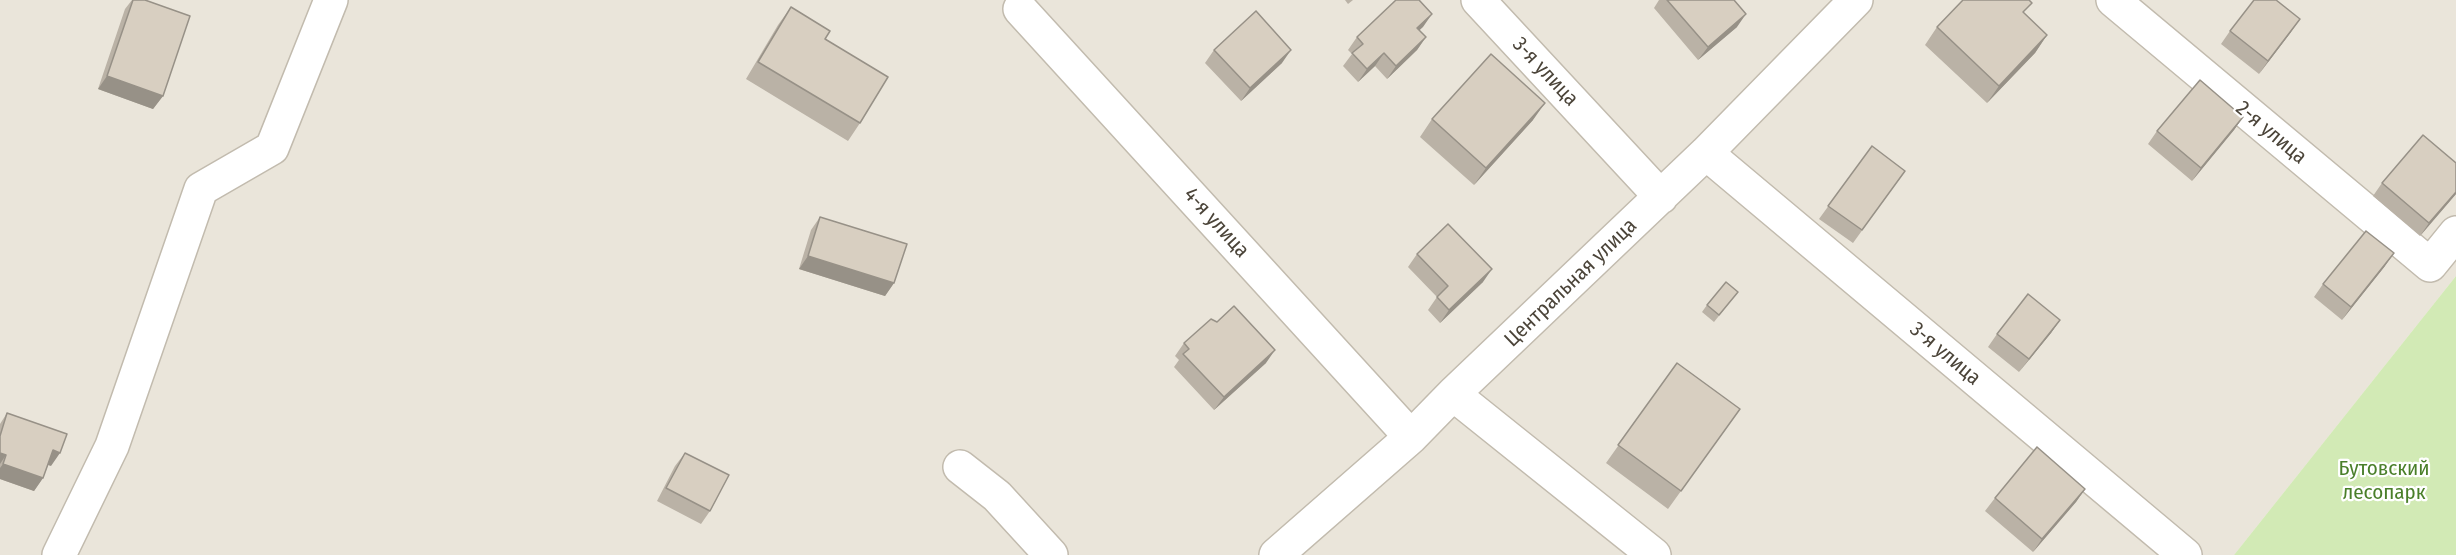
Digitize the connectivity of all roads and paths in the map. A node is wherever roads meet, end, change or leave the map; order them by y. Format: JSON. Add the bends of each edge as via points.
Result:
{"nodes":[{"id":1,"x":331,"y":0,"type":"edge"},
{"id":2,"x":1478,"y":0,"type":"edge"},
{"id":3,"x":1856,"y":0,"type":"edge"},
{"id":4,"x":2113,"y":0,"type":"edge"},
{"id":5,"x":1020,"y":9,"type":"dead end"},
{"id":6,"x":1706,"y":153,"type":"junction"},
{"id":7,"x":1661,"y":197,"type":"junction"},
{"id":8,"x":2456,"y":232,"type":"edge"},
{"id":9,"x":1454,"y":394,"type":"junction"},
{"id":10,"x":1411,"y":437,"type":"junction"},
{"id":11,"x":960,"y":467,"type":"dead end"},
{"id":12,"x":59,"y":555,"type":"edge"},
{"id":13,"x":1051,"y":555,"type":"edge"},
{"id":14,"x":1276,"y":555,"type":"edge"},
{"id":15,"x":1654,"y":555,"type":"edge"},
{"id":16,"x":2185,"y":555,"type":"edge"}],
"edges":[{"from":1,"to":12,"type":"street","via":[[272,148],[201,189],[112,446]]},
{"from":2,"to":7,"type":"street","name":"3-я улица"},
{"from":3,"to":6,"type":"street","name":"Центральная улица"},
{"from":4,"to":8,"type":"street","name":"2-я улица","via":[[2430,265]]},
{"from":5,"to":10,"type":"street","name":"4-я улица"},
{"from":6,"to":7,"type":"street","name":"Центральная улица"},
{"from":6,"to":16,"type":"street","name":"3-я улица"},
{"from":7,"to":9,"type":"street","name":"Центральная улица"},
{"from":9,"to":10,"type":"street","name":"Центральная улица"},
{"from":9,"to":15,"type":"street"},
{"from":10,"to":14,"type":"street","name":"Центральная улица"},
{"from":11,"to":13,"type":"street","via":[[997,496]]}]}
